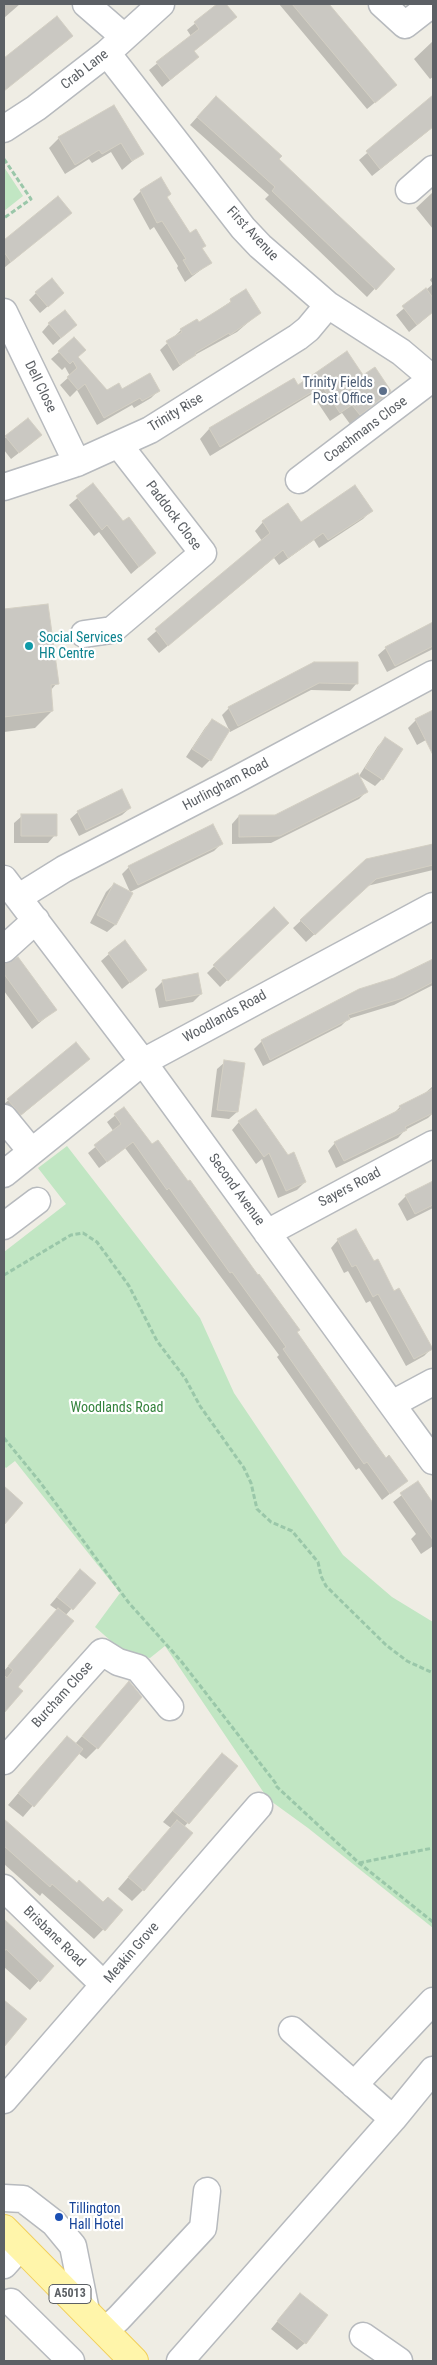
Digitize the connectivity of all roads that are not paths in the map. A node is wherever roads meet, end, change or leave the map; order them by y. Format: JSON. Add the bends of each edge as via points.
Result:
{"nodes":[{"id":1,"x":86,"y":4,"type":"edge"},
{"id":2,"x":161,"y":4,"type":"edge"},
{"id":3,"x":382,"y":4,"type":"edge"},
{"id":4,"x":432,"y":4,"type":"edge"},
{"id":5,"x":116,"y":45,"type":"junction"},
{"id":6,"x":4,"y":129,"type":"edge"},
{"id":7,"x":433,"y":169,"type":"edge"},
{"id":8,"x":410,"y":190,"type":"dead end"},
{"id":9,"x":328,"y":305,"type":"junction"},
{"id":10,"x":4,"y":312,"type":"edge"},
{"id":11,"x":433,"y":378,"type":"edge"},
{"id":12,"x":118,"y":445,"type":"junction"},
{"id":13,"x":77,"y":463,"type":"junction"},
{"id":14,"x":299,"y":480,"type":"dead end"},
{"id":15,"x":4,"y":487,"type":"edge"},
{"id":16,"x":84,"y":634,"type":"dead end"},
{"id":17,"x":433,"y":674,"type":"edge"},
{"id":18,"x":12,"y":888,"type":"edge"},
{"id":19,"x":433,"y":906,"type":"edge"},
{"id":20,"x":36,"y":920,"type":"junction"},
{"id":21,"x":4,"y":949,"type":"edge"},
{"id":22,"x":143,"y":1062,"type":"junction"},
{"id":23,"x":4,"y":1118,"type":"edge"},
{"id":24,"x":433,"y":1144,"type":"edge"},
{"id":25,"x":31,"y":1151,"type":"junction"},
{"id":26,"x":4,"y":1174,"type":"edge"},
{"id":27,"x":37,"y":1201,"type":"dead end"},
{"id":28,"x":4,"y":1226,"type":"edge"},
{"id":29,"x":267,"y":1233,"type":"junction"},
{"id":30,"x":433,"y":1382,"type":"edge"},
{"id":31,"x":392,"y":1404,"type":"junction"},
{"id":32,"x":433,"y":1461,"type":"edge"},
{"id":33,"x":170,"y":1707,"type":"dead end"},
{"id":34,"x":4,"y":1761,"type":"edge"},
{"id":35,"x":259,"y":1806,"type":"road end"},
{"id":36,"x":4,"y":1888,"type":"edge"},
{"id":37,"x":104,"y":1985,"type":"junction"},
{"id":38,"x":433,"y":2001,"type":"edge"},
{"id":39,"x":292,"y":2030,"type":"dead end"},
{"id":40,"x":433,"y":2070,"type":"edge"},
{"id":41,"x":354,"y":2085,"type":"junction"},
{"id":42,"x":4,"y":2100,"type":"edge"},
{"id":43,"x":393,"y":2119,"type":"junction"},
{"id":44,"x":207,"y":2191,"type":"dead end"},
{"id":45,"x":4,"y":2198,"type":"edge"},
{"id":46,"x":10,"y":2247,"type":"edge"},
{"id":47,"x":11,"y":2302,"type":"dead end"},
{"id":48,"x":96,"y":2321,"type":"junction"},
{"id":49,"x":363,"y":2336,"type":"dead end"},
{"id":50,"x":71,"y":2361,"type":"edge"},
{"id":51,"x":134,"y":2361,"type":"edge"},
{"id":52,"x":180,"y":2361,"type":"edge"},
{"id":53,"x":399,"y":2361,"type":"edge"}],
"edges":[{"from":1,"to":5,"type":"street","name":"First Avenue"},
{"from":2,"to":5,"type":"street","name":"Crab Lane"},
{"from":3,"to":4,"type":"street","via":[[405,25]]},
{"from":5,"to":6,"type":"street","name":"Crab Lane"},
{"from":5,"to":9,"type":"street","name":"First Avenue","via":[[243,228]]},
{"from":7,"to":8,"type":"street"},
{"from":9,"to":11,"type":"street","name":"First Avenue","via":[[401,352]]},
{"from":9,"to":12,"type":"street","name":"Trinity Rise","via":[[298,337],[173,416]]},
{"from":10,"to":13,"type":"street","name":"Dell Close"},
{"from":11,"to":14,"type":"street","name":"Coachmans Close"},
{"from":12,"to":13,"type":"street","name":"Trinity Rise"},
{"from":12,"to":16,"type":"street","name":"Paddock Close","via":[[203,553],[112,630]]},
{"from":13,"to":15,"type":"street","name":"Trinity Rise"},
{"from":17,"to":18,"type":"street","name":"Hurlingham Road","via":[[64,869]]},
{"from":18,"to":20,"type":"street","name":"Second Avenue"},
{"from":19,"to":22,"type":"street","name":"Woodlands Road"},
{"from":20,"to":21,"type":"street"},
{"from":20,"to":22,"type":"street","name":"Second Avenue"},
{"from":22,"to":25,"type":"street","name":"Woodlands Road"},
{"from":22,"to":29,"type":"street","name":"Second Avenue"},
{"from":23,"to":25,"type":"street"},
{"from":24,"to":29,"type":"street","name":"Sayers Road"},
{"from":25,"to":26,"type":"street","name":"Woodlands Road"},
{"from":27,"to":28,"type":"street"},
{"from":29,"to":31,"type":"street","name":"Second Avenue"},
{"from":30,"to":31,"type":"street"},
{"from":31,"to":32,"type":"street","name":"Second Avenue"},
{"from":33,"to":34,"type":"street","name":"Burcham Close","via":[[138,1668],[118,1662],[102,1652]]},
{"from":35,"to":37,"type":"street","name":"Meakin Grove"},
{"from":36,"to":37,"type":"street","name":"Brisbane Road"},
{"from":37,"to":42,"type":"street","name":"Meakin Grove"},
{"from":38,"to":41,"type":"street"},
{"from":39,"to":41,"type":"street"},
{"from":40,"to":43,"type":"street"},
{"from":41,"to":43,"type":"street"},
{"from":43,"to":52,"type":"street"},
{"from":44,"to":48,"type":"street","via":[[202,2228],[119,2318]]},
{"from":45,"to":48,"type":"street","via":[[23,2200],[54,2223],[73,2246]]},
{"from":46,"to":48,"type":"main road","number":"A5013"},
{"from":47,"to":50,"type":"street"},
{"from":48,"to":51,"type":"main road","number":"A5013"},
{"from":49,"to":53,"type":"street"}]}
